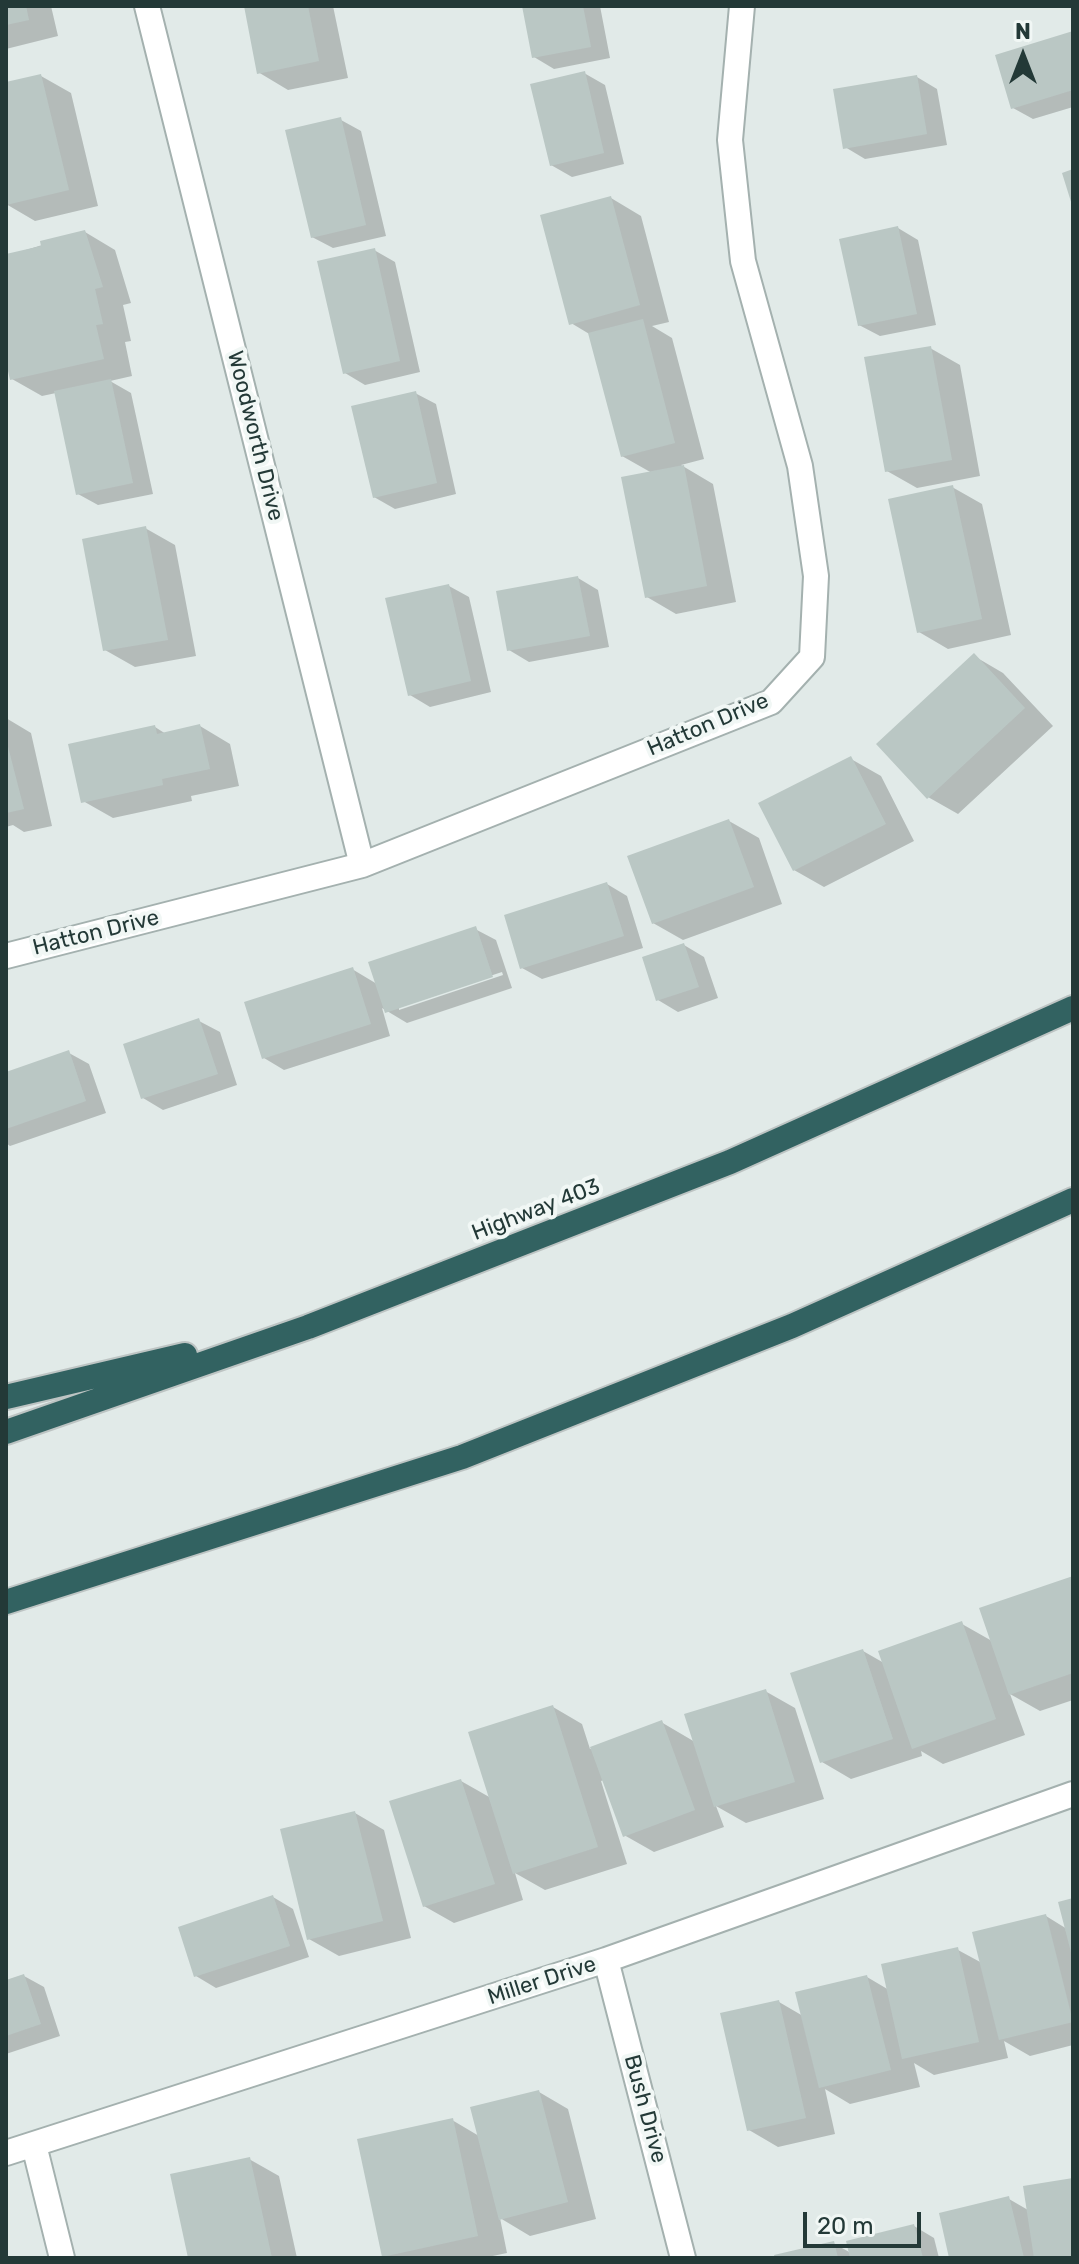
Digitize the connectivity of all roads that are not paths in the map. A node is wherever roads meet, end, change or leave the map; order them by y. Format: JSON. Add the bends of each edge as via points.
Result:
{"nodes":[{"id":1,"x":147,"y":6,"type":"edge"},
{"id":2,"x":742,"y":6,"type":"edge"},
{"id":3,"x":362,"y":865,"type":"junction"},
{"id":4,"x":6,"y":956,"type":"edge"},
{"id":5,"x":1073,"y":1008,"type":"edge"},
{"id":6,"x":1073,"y":1200,"type":"edge"},
{"id":7,"x":308,"y":1327,"type":"junction"},
{"id":8,"x":6,"y":1397,"type":"edge"},
{"id":9,"x":6,"y":1432,"type":"edge"},
{"id":10,"x":6,"y":1602,"type":"edge"},
{"id":11,"x":1073,"y":1794,"type":"edge"},
{"id":12,"x":606,"y":1960,"type":"junction"},
{"id":13,"x":34,"y":2145,"type":"junction"},
{"id":14,"x":6,"y":2153,"type":"edge"},
{"id":15,"x":62,"y":2258,"type":"edge"},
{"id":16,"x":683,"y":2258,"type":"edge"}],
"edges":[{"from":1,"to":3,"type":"street","name":"Woodworth Drive"},
{"from":2,"to":3,"type":"street","name":"Hatton Drive","via":[[730,140],[743,261],[800,466],[816,576],[812,657],[771,702]]},
{"from":3,"to":4,"type":"street","name":"Hatton Drive"},
{"from":5,"to":7,"type":"highway","name":"Highway 403","via":[[730,1162]]},
{"from":6,"to":10,"type":"highway","via":[[792,1326],[462,1457]]},
{"from":7,"to":8,"type":"highway"},
{"from":7,"to":9,"type":"highway","name":"Highway 403"},
{"from":11,"to":12,"type":"street","name":"Miller Drive"},
{"from":12,"to":13,"type":"street","name":"Miller Drive"},
{"from":12,"to":16,"type":"street","name":"Bush Drive"},
{"from":13,"to":14,"type":"street","name":"Miller Drive"},
{"from":13,"to":15,"type":"street"}]}
